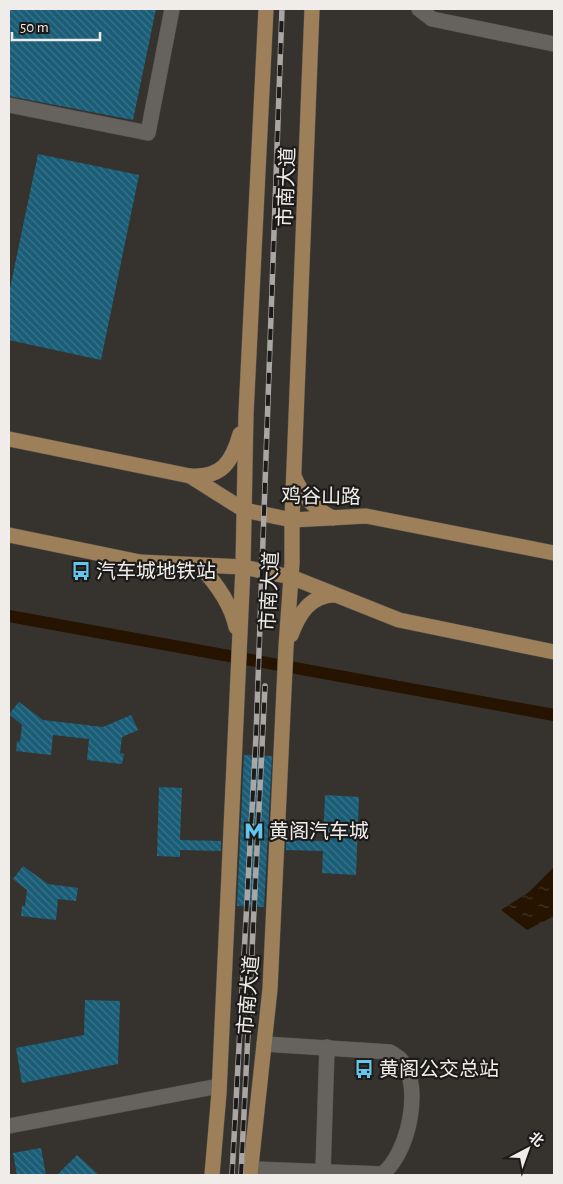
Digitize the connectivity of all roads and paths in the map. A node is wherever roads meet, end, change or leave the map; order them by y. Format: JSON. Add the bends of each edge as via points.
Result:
{"nodes":[{"id":1,"x":172,"y":9,"type":"edge"},
{"id":2,"x":266,"y":9,"type":"edge"},
{"id":3,"x":312,"y":9,"type":"edge"},
{"id":4,"x":419,"y":9,"type":"edge"},
{"id":5,"x":554,"y":44,"type":"edge"},
{"id":6,"x":9,"y":105,"type":"edge"},
{"id":7,"x":246,"y":414,"type":"junction"},
{"id":8,"x":9,"y":438,"type":"edge"},
{"id":9,"x":190,"y":476,"type":"junction"},
{"id":10,"x":294,"y":476,"type":"junction"},
{"id":11,"x":244,"y":510,"type":"junction"},
{"id":12,"x":333,"y":518,"type":"junction"},
{"id":13,"x":292,"y":520,"type":"junction"},
{"id":14,"x":9,"y":535,"type":"edge"},
{"id":15,"x":554,"y":553,"type":"edge"},
{"id":16,"x":199,"y":565,"type":"junction"},
{"id":17,"x":243,"y":567,"type":"junction"},
{"id":18,"x":291,"y":577,"type":"junction"},
{"id":19,"x":346,"y":599,"type":"junction"},
{"id":20,"x":239,"y":642,"type":"junction"},
{"id":21,"x":286,"y":647,"type":"junction"},
{"id":22,"x":554,"y":652,"type":"edge"},
{"id":23,"x":264,"y":1044,"type":"junction"},
{"id":24,"x":326,"y":1047,"type":"junction"},
{"id":25,"x":219,"y":1086,"type":"junction"},
{"id":26,"x":9,"y":1126,"type":"edge"},
{"id":27,"x":251,"y":1172,"type":"edge"},
{"id":28,"x":323,"y":1172,"type":"junction"},
{"id":29,"x":212,"y":1175,"type":"edge"}],
"edges":[{"from":1,"to":6,"type":"street","via":[[148,133]]},
{"from":2,"to":7,"type":"main road","name":"市南大道"},
{"from":3,"to":10,"type":"main road","name":"市南大道"},
{"from":4,"to":5,"type":"street","via":[[432,19]]},
{"from":7,"to":9,"type":"main road","via":[[234,454],[228,462],[211,474]]},
{"from":7,"to":11,"type":"main road","name":"市南大道"},
{"from":8,"to":9,"type":"main road","name":"鸡谷山路"},
{"from":9,"to":11,"type":"main road","name":"鸡谷山路"},
{"from":10,"to":12,"type":"main road","via":[[308,501]]},
{"from":10,"to":13,"type":"main road","name":"市南大道"},
{"from":11,"to":13,"type":"main road","name":"鸡谷山路"},
{"from":11,"to":17,"type":"main road","name":"市南大道"},
{"from":12,"to":13,"type":"main road","name":"鸡谷山路"},
{"from":12,"to":15,"type":"main road","name":"鸡谷山路","via":[[366,516]]},
{"from":13,"to":18,"type":"main road","name":"市南大道"},
{"from":14,"to":16,"type":"main road","via":[[140,562]]},
{"from":16,"to":17,"type":"main road"},
{"from":16,"to":20,"type":"main road","via":[[220,591],[236,624]]},
{"from":17,"to":18,"type":"main road"},
{"from":17,"to":20,"type":"main road","name":"市南大道"},
{"from":18,"to":19,"type":"main road"},
{"from":18,"to":21,"type":"main road","name":"市南大道"},
{"from":19,"to":21,"type":"main road","via":[[326,595],[309,603],[296,622]]},
{"from":19,"to":22,"type":"main road","via":[[399,620]]},
{"from":20,"to":25,"type":"main road","name":"市南大道"},
{"from":21,"to":23,"type":"main road","name":"市南大道","via":[[270,989]]},
{"from":23,"to":24,"type":"street"},
{"from":23,"to":27,"type":"main road","name":"市南大道"},
{"from":24,"to":28,"type":"street"},
{"from":24,"to":28,"type":"street","via":[[390,1052],[402,1061],[408,1074],[411,1099],[409,1130],[392,1167],[382,1174]]},
{"from":25,"to":26,"type":"street"},
{"from":25,"to":29,"type":"main road","name":"市南大道"},
{"from":27,"to":28,"type":"street"}]}
